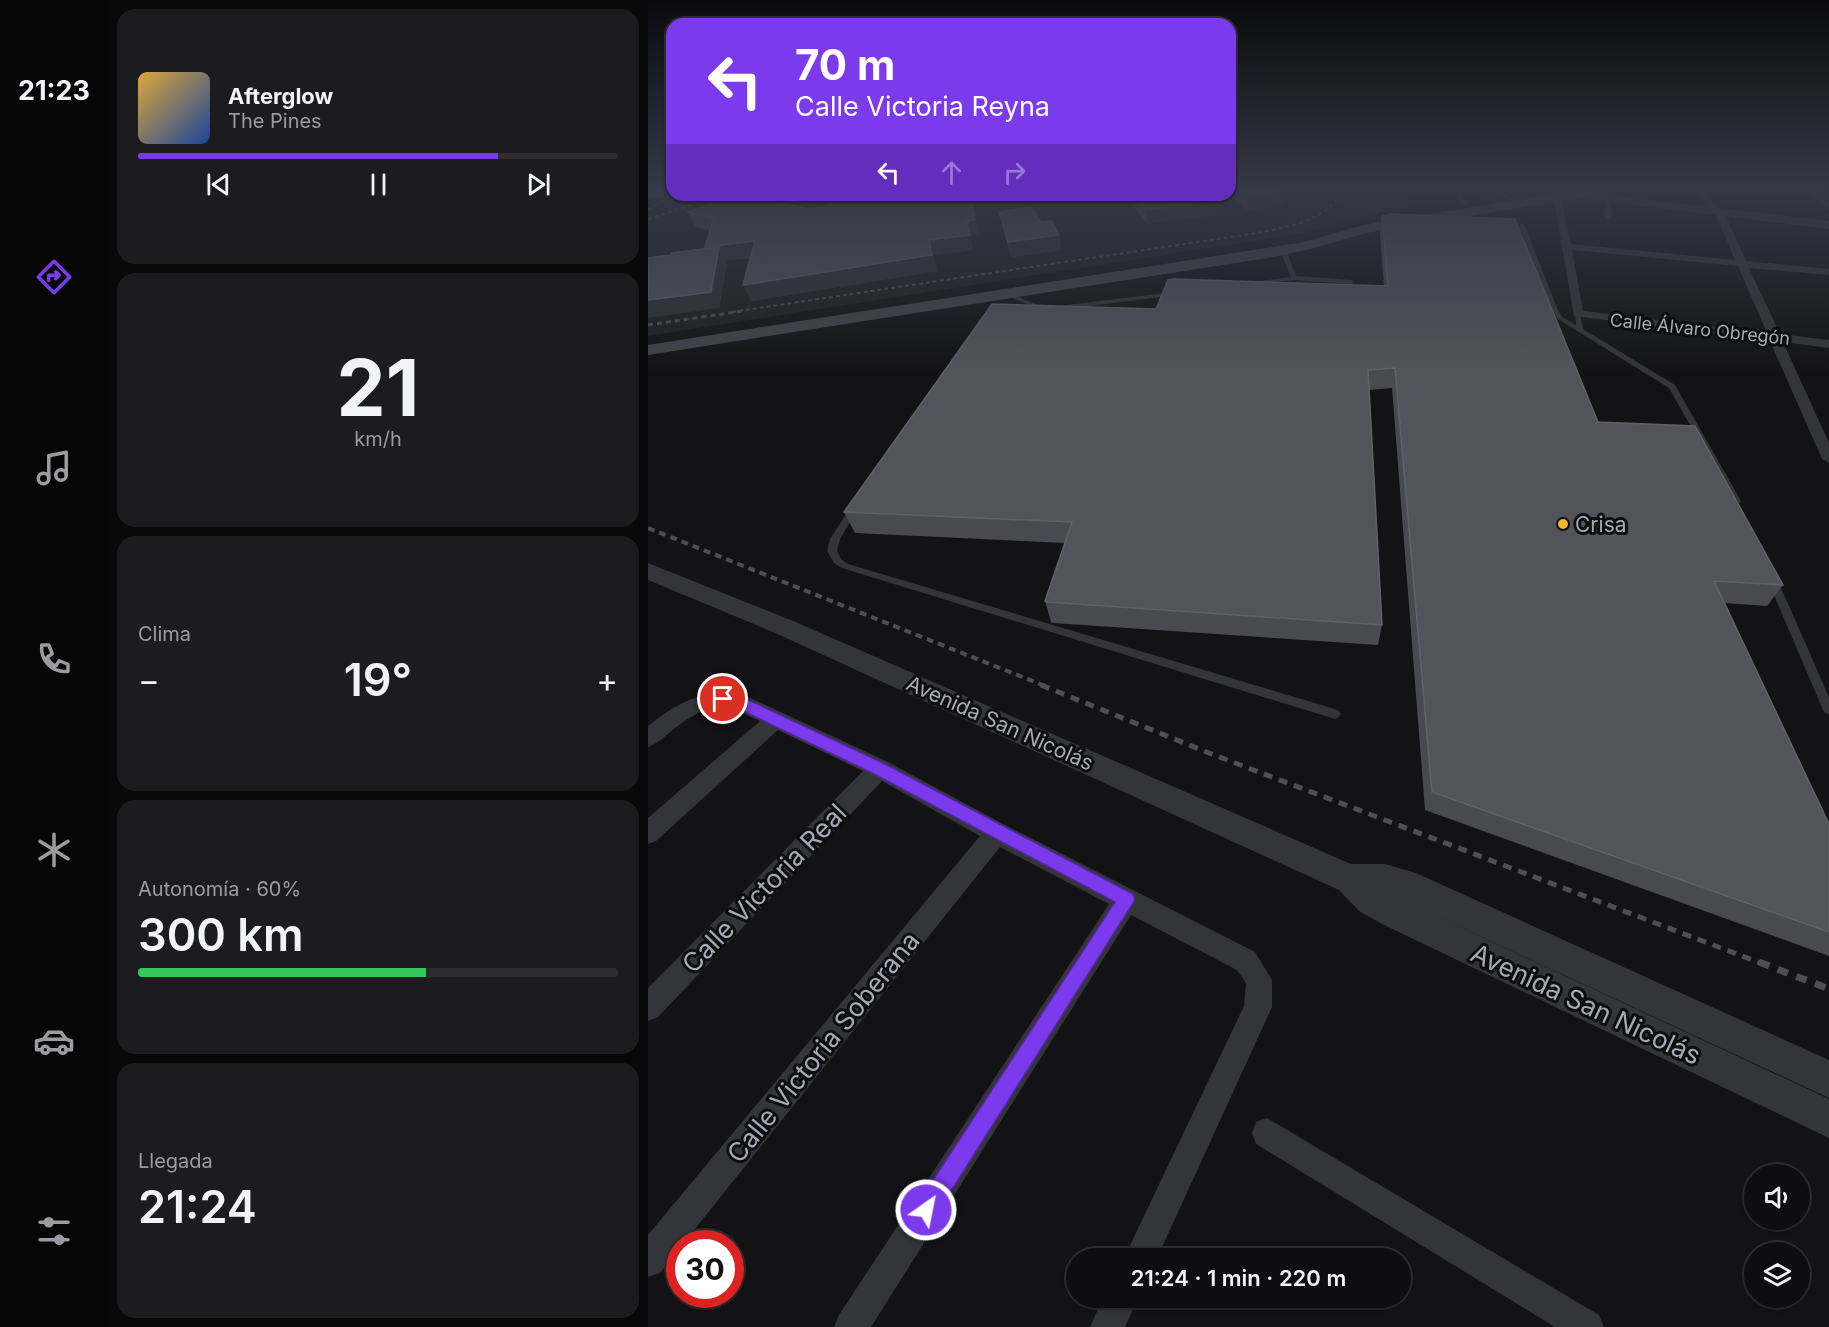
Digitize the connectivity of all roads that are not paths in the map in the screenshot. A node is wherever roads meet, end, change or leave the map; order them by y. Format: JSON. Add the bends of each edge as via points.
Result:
{"nodes":[{"id":1,"x":1244,"y":250,"type":"edge"},
{"id":2,"x":1283,"y":250,"type":"joint"},
{"id":3,"x":1531,"y":250,"type":"edge"},
{"id":4,"x":1568,"y":250,"type":"edge"},
{"id":5,"x":1598,"y":250,"type":"edge"},
{"id":6,"x":1737,"y":250,"type":"edge"},
{"id":7,"x":1743,"y":264,"type":"junction"},
{"id":8,"x":1829,"y":272,"type":"edge"},
{"id":9,"x":1294,"y":278,"type":"junction"},
{"id":10,"x":1351,"y":282,"type":"edge"},
{"id":11,"x":1247,"y":284,"type":"edge"},
{"id":12,"x":1188,"y":292,"type":"edge"},
{"id":13,"x":1005,"y":294,"type":"junction"},
{"id":14,"x":1047,"y":310,"type":"junction"},
{"id":15,"x":1577,"y":311,"type":"junction"},
{"id":16,"x":1026,"y":313,"type":"edge"},
{"id":17,"x":1580,"y":330,"type":"junction"},
{"id":18,"x":1775,"y":338,"type":"junction"},
{"id":19,"x":648,"y":344,"type":"edge"},
{"id":20,"x":1829,"y":344,"type":"edge"},
{"id":21,"x":648,"y":350,"type":"edge"},
{"id":22,"x":1825,"y":440,"type":"edge"},
{"id":23,"x":1829,"y":459,"type":"edge"},
{"id":24,"x":860,"y":501,"type":"edge"},
{"id":25,"x":1742,"y":510,"type":"edge"},
{"id":26,"x":648,"y":571,"type":"edge"},
{"id":27,"x":1769,"y":572,"type":"edge"},
{"id":28,"x":1829,"y":710,"type":"edge"},
{"id":29,"x":1335,"y":714,"type":"dead end"},
{"id":30,"x":777,"y":719,"type":"junction"},
{"id":31,"x":648,"y":738,"type":"edge"},
{"id":32,"x":880,"y":769,"type":"junction"},
{"id":33,"x":648,"y":833,"type":"edge"},
{"id":34,"x":997,"y":833,"type":"junction"},
{"id":35,"x":1350,"y":879,"type":"junction"},
{"id":36,"x":1126,"y":900,"type":"junction"},
{"id":37,"x":648,"y":1007,"type":"edge"},
{"id":38,"x":1694,"y":1017,"type":"junction"},
{"id":39,"x":1689,"y":1053,"type":"junction"},
{"id":40,"x":1829,"y":1079,"type":"edge"},
{"id":41,"x":1829,"y":1119,"type":"edge"},
{"id":42,"x":1267,"y":1133,"type":"dead end"},
{"id":43,"x":1145,"y":1248,"type":"edge"},
{"id":44,"x":648,"y":1262,"type":"edge"},
{"id":45,"x":1116,"y":1308,"type":"edge"},
{"id":46,"x":851,"y":1327,"type":"edge"},
{"id":47,"x":1107,"y":1327,"type":"edge"},
{"id":48,"x":1587,"y":1327,"type":"edge"}],
"edges":[{"from":1,"to":19,"type":"main road"},
{"from":2,"to":9,"type":"lane"},
{"from":2,"to":13,"type":"main road"},
{"from":3,"to":17,"type":"lane","via":[[1560,318]]},
{"from":4,"to":15,"type":"street"},
{"from":5,"to":7,"type":"street"},
{"from":6,"to":7,"type":"street"},
{"from":7,"to":8,"type":"street"},
{"from":7,"to":18,"type":"street"},
{"from":9,"to":10,"type":"lane"},
{"from":9,"to":11,"type":"lane"},
{"from":12,"to":14,"type":"lane"},
{"from":13,"to":14,"type":"lane"},
{"from":13,"to":21,"type":"main road"},
{"from":14,"to":16,"type":"lane"},
{"from":15,"to":17,"type":"lane"},
{"from":15,"to":18,"type":"street","name":"Calle Álvaro Obregón"},
{"from":17,"to":25,"type":"lane","via":[[1672,387]]},
{"from":18,"to":20,"type":"street","name":"Calle Álvaro Obregón"},
{"from":18,"to":22,"type":"street"},
{"from":22,"to":23,"type":"street"},
{"from":24,"to":29,"type":"lane","via":[[840,529],[832,550],[837,561],[845,566]]},
{"from":26,"to":35,"type":"street","name":"Avenida San Nicolás","via":[[793,631]]},
{"from":27,"to":28,"type":"lane"},
{"from":30,"to":31,"type":"street","via":[[735,700],[714,699],[687,709]]},
{"from":30,"to":32,"type":"street"},
{"from":30,"to":33,"type":"street"},
{"from":32,"to":34,"type":"street"},
{"from":32,"to":37,"type":"street","name":"Calle Victoria Real"},
{"from":34,"to":36,"type":"street"},
{"from":34,"to":44,"type":"street","name":"Calle Victoria Soberana"},
{"from":35,"to":38,"type":"street","name":"Avenida San Nicolás","via":[[1385,879],[1405,884]]},
{"from":35,"to":39,"type":"street","name":"Avenida San Nicolás","via":[[1370,900],[1394,913]]},
{"from":36,"to":43,"type":"street","via":[[1246,961],[1259,980],[1258,1007]]},
{"from":36,"to":46,"type":"street"},
{"from":38,"to":39,"type":"street"},
{"from":38,"to":40,"type":"street","name":"Avenida San Nicolás"},
{"from":39,"to":41,"type":"street","name":"Avenida San Nicolás"},
{"from":42,"to":48,"type":"street"},
{"from":45,"to":47,"type":"street"}]}
